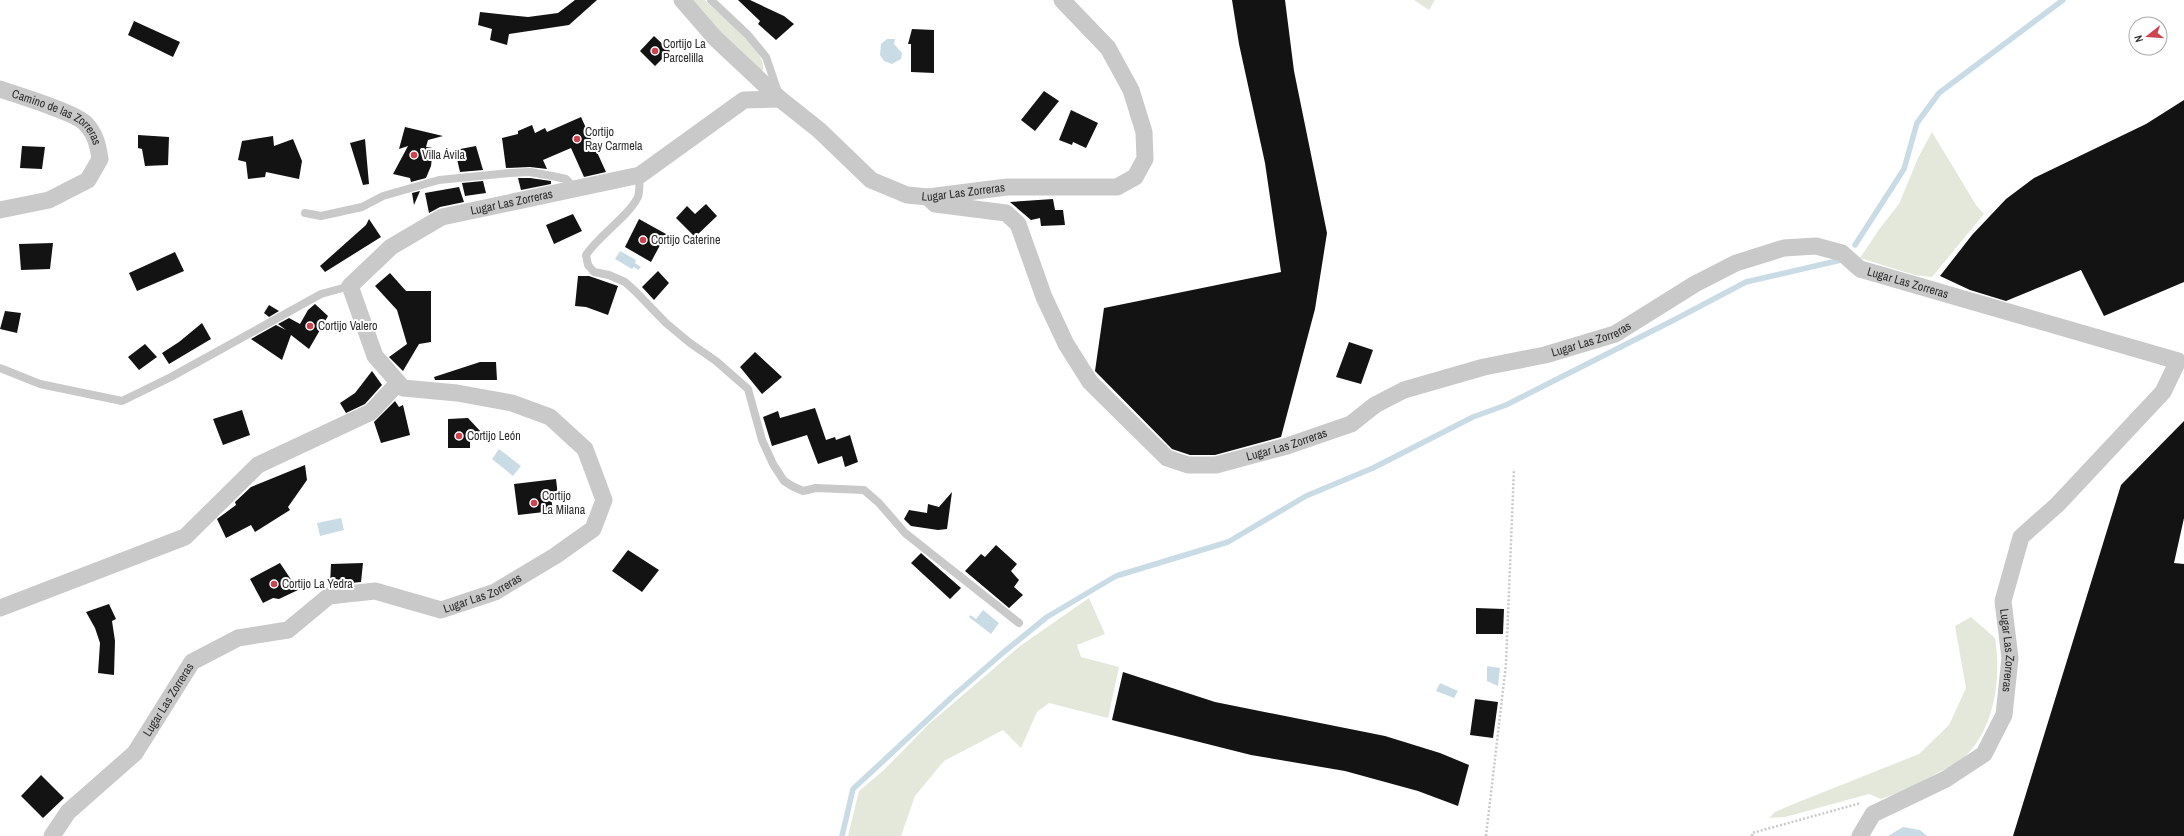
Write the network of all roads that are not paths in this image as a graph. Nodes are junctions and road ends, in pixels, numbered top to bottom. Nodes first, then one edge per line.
1 (682, 0) edge
2 (711, 0) edge
3 (1062, 0) edge
4 (0, 89) edge
5 (780, 99) junction
6 (640, 175) junction
7 (576, 189) junction
8 (928, 197) junction
9 (0, 210) edge
10 (305, 213) dead end
11 (350, 286) junction
12 (0, 368) edge
13 (398, 383) junction
14 (0, 608) edge
15 (1018, 623) dead end
16 (52, 836) edge
17 (1860, 836) edge

1 - 5 street
2 - 5 lane
3 - 8 street, Lugar Las Zorreras
4 - 9 street, Camino de las Zorreras
5 - 6 street, Lugar Las Zorreras
5 - 8 street
6 - 7 street, Lugar Las Zorreras
6 - 15 lane
7 - 10 lane
7 - 11 street, Lugar Las Zorreras
8 - 17 street, Lugar Las Zorreras
11 - 12 lane
11 - 13 street
13 - 14 street
13 - 16 street, Lugar Las Zorreras

